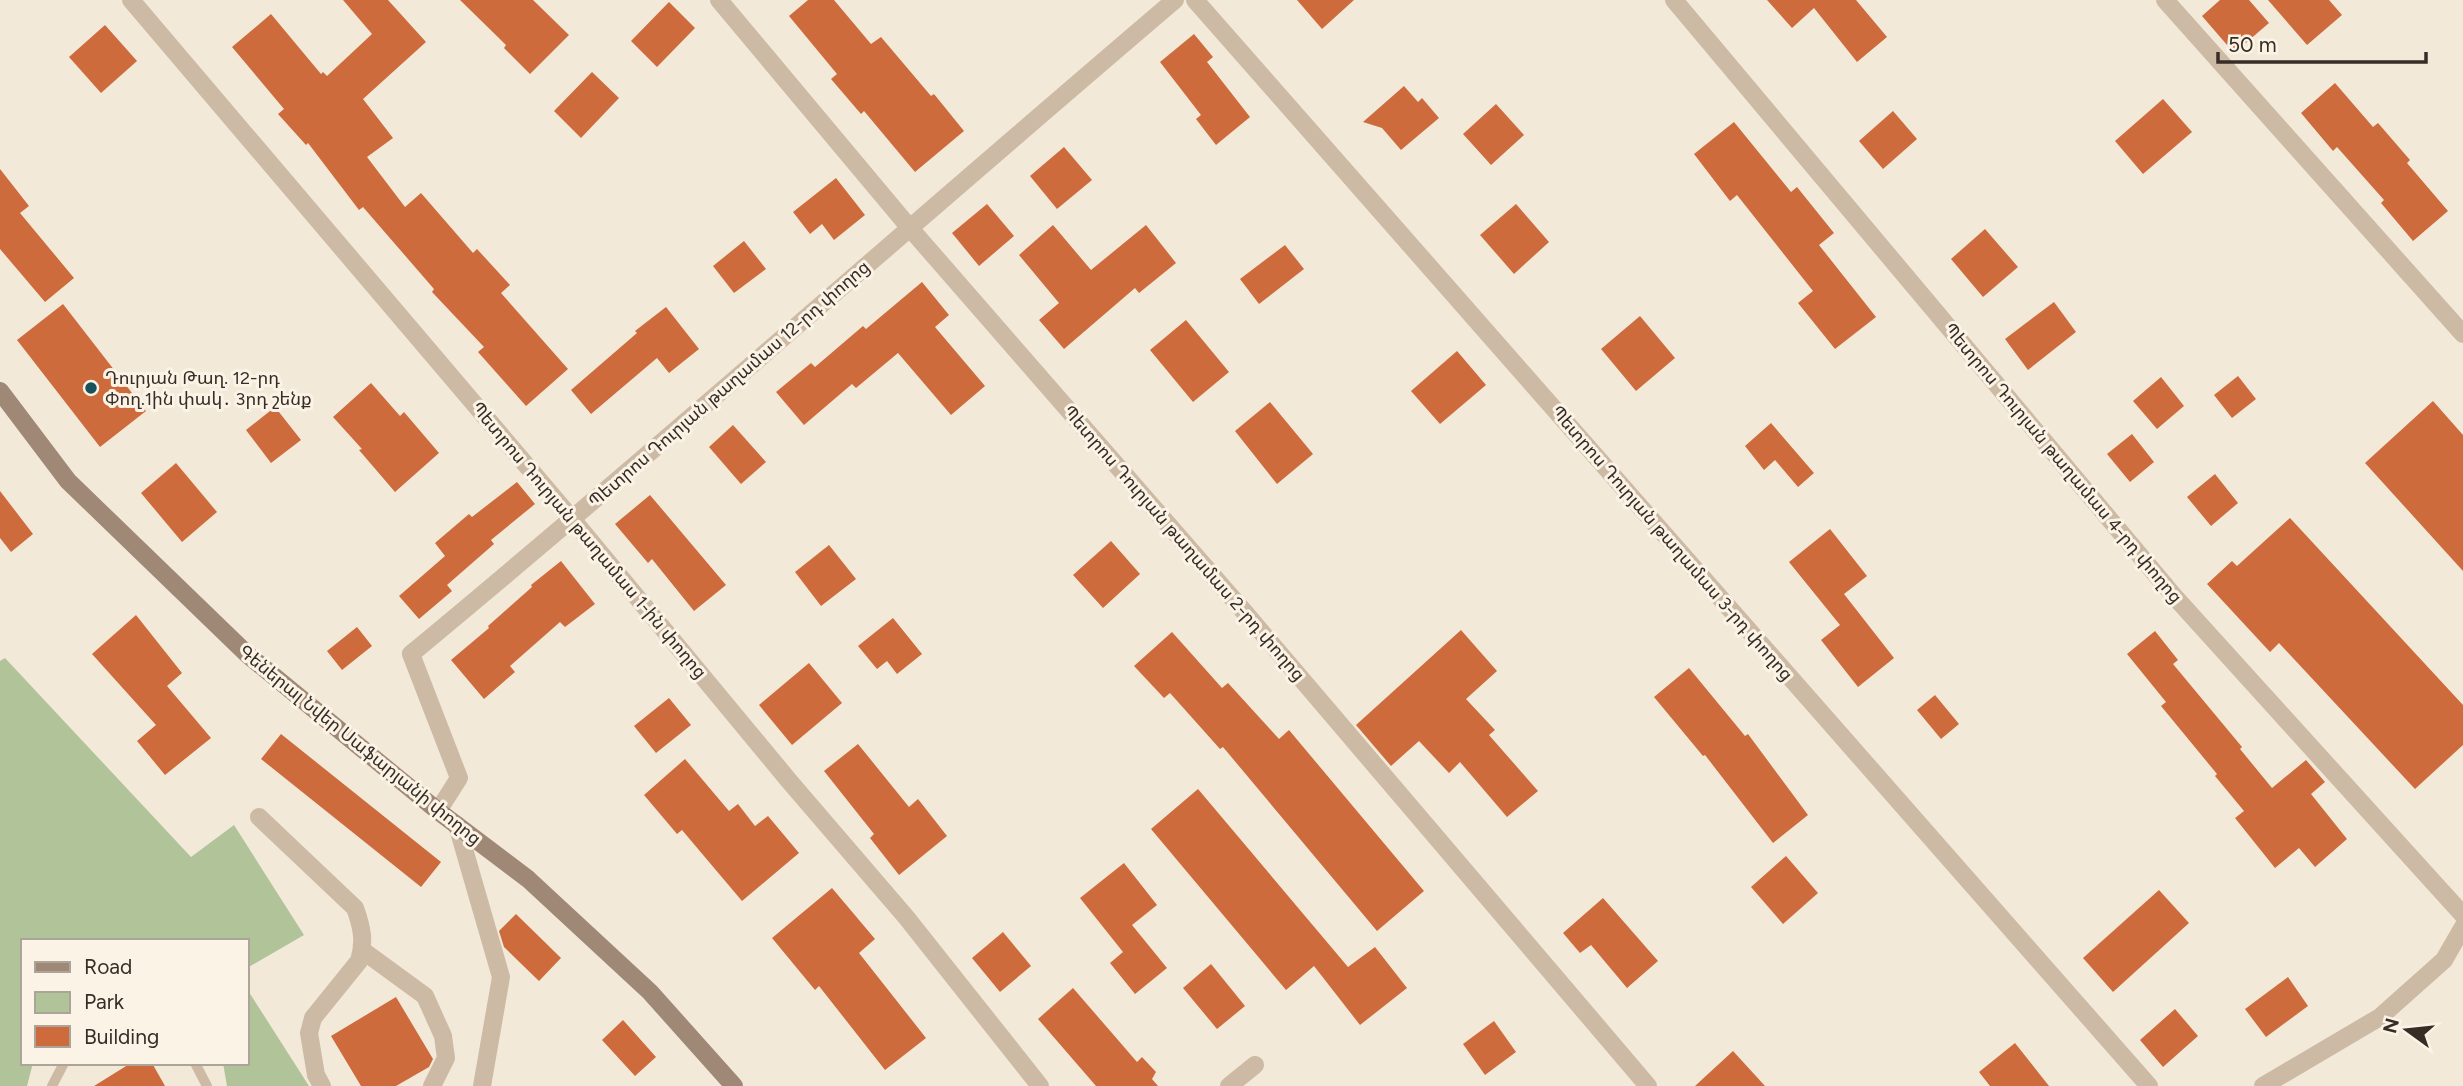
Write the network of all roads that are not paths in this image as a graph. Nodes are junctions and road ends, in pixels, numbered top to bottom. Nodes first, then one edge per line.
1 (131, 0) edge
2 (719, 0) edge
3 (1175, 0) edge
4 (1195, 0) edge
5 (1674, 0) edge
6 (2165, 0) edge
7 (909, 226) junction
8 (2463, 334) edge
9 (1, 393) edge
10 (573, 520) junction
11 (438, 811) junction
12 (259, 817) dead end
13 (457, 825) junction
14 (2463, 915) edge
15 (2463, 927) edge
16 (362, 950) junction
17 (63, 1065) edge
18 (196, 1065) edge
19 (1255, 1065) dead end
20 (52, 1086) edge
21 (207, 1086) edge
22 (322, 1086) edge
23 (432, 1086) edge
24 (482, 1086) edge
25 (734, 1086) edge
26 (1040, 1086) edge
27 (1229, 1086) edge
28 (1648, 1086) edge
29 (2149, 1086) edge
30 (2263, 1086) edge

1 - 10 street, Պետրոս Դուրյան թաղամաս 1-ին փողոց
2 - 7 street, Պետրոս Դուրյան թաղամաս 2-րդ փողոց
3 - 7 street, Պետրոս Դուրյան թաղամաս 12-րդ փողոց
4 - 29 street, Պետրոս Դուրյան թաղամաս 3-րդ փողոց
5 - 14 street, Պետրոս Դուրյան թաղամաս 4-րդ փողոց
6 - 8 street
7 - 10 street, Պետրոս Դուրյան թաղամաս 12-րդ փողոց
7 - 28 street, Պետրոս Դուրյան թաղամաս 2-րդ փողոց
9 - 11 main road, Գեներալ Նվեր Սաֆարյանի փողոց
10 - 11 street, Պետրոս Դուրյան թաղամաս 12-րդ փողոց
10 - 26 street, Պետրոս Դուրյան թաղամաս 1-ին փողոց
11 - 13 main road, Գեներալ Նվեր Սաֆարյանի փողոց
12 - 16 street
13 - 24 street
13 - 25 main road, Գեներալ Նվեր Սաֆարյանի փողոց
15 - 30 street
16 - 22 street
16 - 23 street
17 - 20 lane
18 - 21 lane
19 - 27 street

